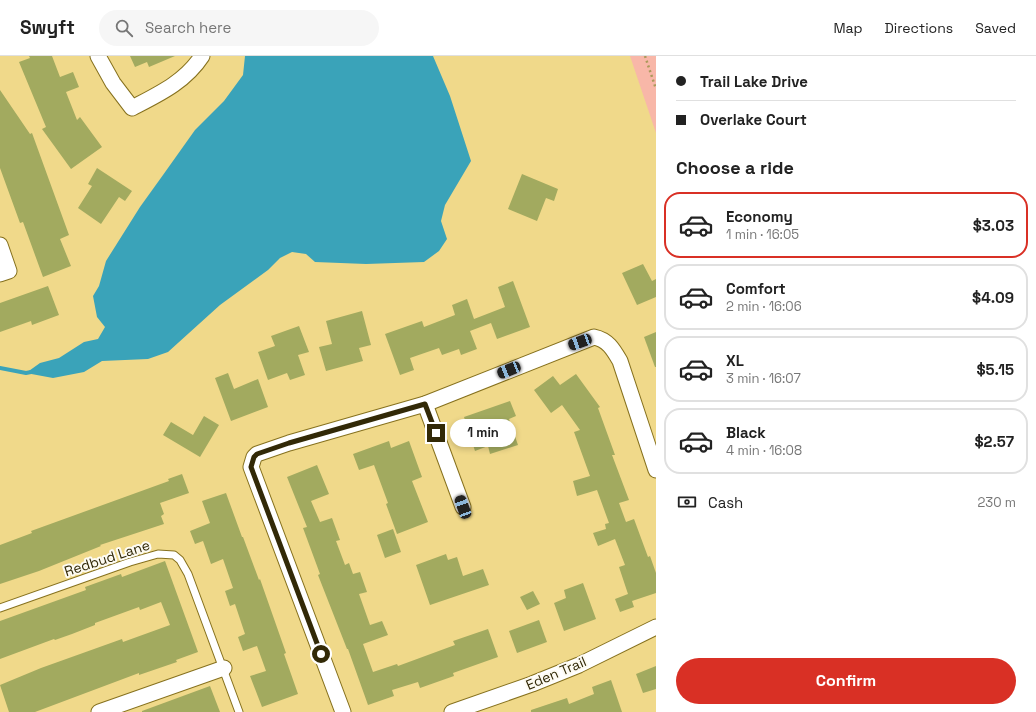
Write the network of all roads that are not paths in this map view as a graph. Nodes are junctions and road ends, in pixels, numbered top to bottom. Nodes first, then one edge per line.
1 (98, 56) edge
2 (202, 56) edge
3 (0, 245) edge
4 (5, 272) edge
5 (425, 404) junction
6 (656, 470) edge
7 (463, 507) dead end
8 (0, 608) edge
9 (656, 627) edge
10 (224, 668) junction
11 (99, 712) edge
12 (239, 712) edge
13 (343, 712) edge
14 (452, 712) edge

1 - 2 street
3 - 4 street
5 - 6 street
5 - 7 street
5 - 13 street
8 - 10 lane, Redbud Lane
9 - 14 street, Eden Trail
10 - 11 street
10 - 12 lane, Redbud Lane

